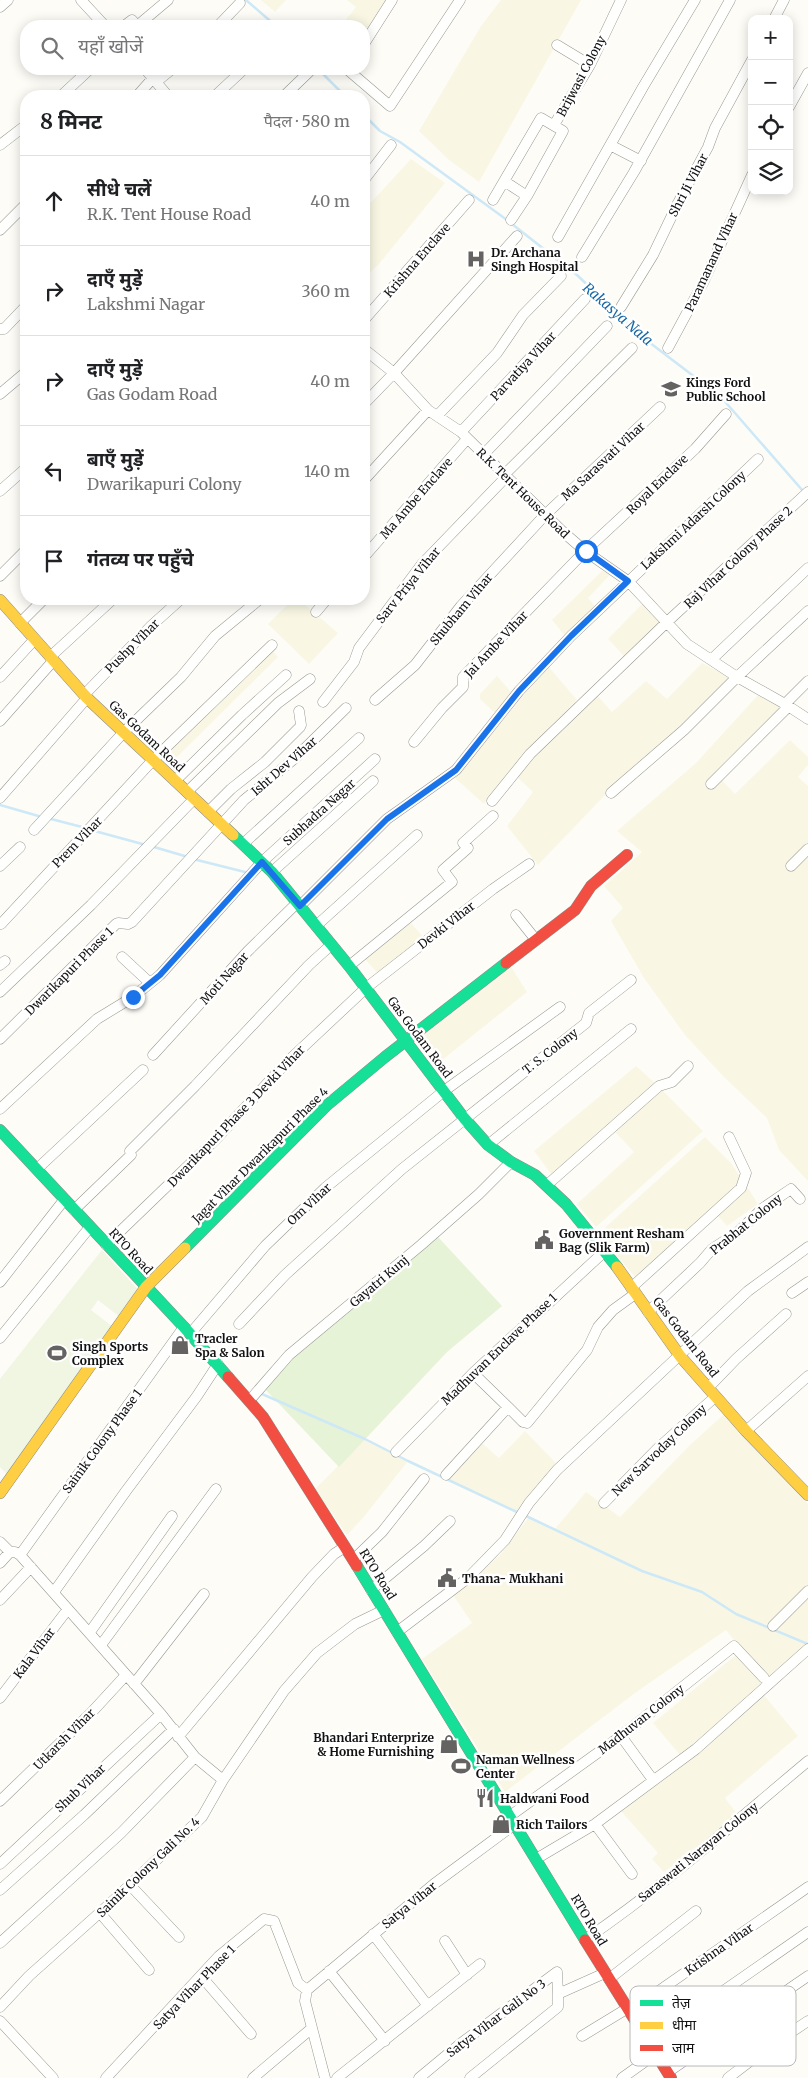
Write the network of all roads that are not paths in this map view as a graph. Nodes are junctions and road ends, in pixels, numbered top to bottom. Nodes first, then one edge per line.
1 (8, 0) edge
2 (168, 0) edge
3 (392, 0) edge
4 (460, 0) edge
5 (621, 0) edge
6 (695, 0) edge
7 (730, 0) edge
8 (784, 0) edge
9 (86, 1) edge
10 (240, 3) dead end
11 (0, 7) edge
12 (776, 15) edge
13 (100, 20) edge
14 (145, 20) edge
15 (224, 20) edge
16 (370, 35) edge
17 (557, 45) dead end
18 (590, 65) junction
19 (748, 67) edge
20 (808, 73) edge
21 (84, 75) edge
22 (150, 75) edge
23 (163, 75) edge
24 (238, 75) edge
25 (305, 75) edge
26 (355, 75) edge
27 (155, 80) junction
28 (67, 90) edge
29 (144, 90) edge
30 (163, 90) edge
31 (221, 90) edge
32 (290, 90) edge
33 (790, 105) edge
34 (554, 125) junction
35 (20, 130) edge
36 (391, 145) dead end
37 (610, 145) junction
38 (0, 146) edge
39 (641, 161) junction
40 (370, 172) edge
41 (504, 181) junction
42 (748, 184) edge
43 (527, 196) junction
44 (469, 200) dead end
45 (493, 200) dead end
46 (20, 210) edge
47 (511, 220) dead end
48 (0, 230) edge
49 (517, 236) dead end
50 (558, 237) dead end
51 (582, 257) dead end
52 (561, 276) dead end
53 (585, 299) dead end
54 (621, 307) dead end
55 (20, 312) edge
56 (370, 313) edge
57 (608, 326) dead end
58 (0, 328) edge
59 (632, 348) dead end
60 (668, 348) dead end
61 (370, 354) edge
62 (394, 374) junction
63 (20, 377) edge
64 (0, 394) edge
65 (370, 398) edge
66 (660, 407) dead end
67 (428, 410) junction
68 (726, 414) dead end
69 (437, 416) junction
70 (464, 436) junction
71 (484, 454) junction
72 (758, 459) dead end
73 (20, 473) edge
74 (370, 473) edge
75 (505, 476) junction
76 (0, 491) edge
77 (805, 495) edge
78 (545, 515) junction
79 (370, 550) edge
80 (586, 551) junction
81 (20, 556) edge
82 (808, 568) edge
83 (0, 576) edge
84 (628, 581) junction
85 (0, 600) edge
86 (38, 605) edge
87 (106, 605) edge
88 (174, 605) edge
89 (253, 605) edge
90 (322, 605) edge
91 (808, 611) edge
92 (316, 612) dead end
93 (667, 622) junction
94 (20, 623) junction
95 (34, 640) junction
96 (272, 645) dead end
97 (51, 659) junction
98 (711, 660) junction
99 (286, 675) dead end
100 (0, 676) edge
101 (737, 677) junction
102 (310, 679) dead end
103 (808, 681) edge
104 (86, 697) junction
105 (375, 700) dead end
106 (323, 702) dead end
107 (787, 705) junction
108 (346, 708) dead end
109 (299, 712) dead end
110 (808, 719) edge
111 (0, 720) edge
112 (123, 733) junction
113 (359, 738) dead end
114 (414, 742) dead end
115 (375, 759) dead end
116 (153, 760) junction
117 (175, 780) junction
118 (373, 781) dead end
119 (710, 784) dead end
120 (611, 793) dead end
121 (191, 796) junction
122 (0, 798) edge
123 (492, 801) dead end
124 (208, 812) junction
125 (493, 816) dead end
126 (222, 825) junction
127 (34, 830) dead end
128 (418, 835) dead end
129 (243, 844) junction
130 (20, 847) dead end
131 (808, 849) edge
132 (628, 855) dead end
133 (262, 862) junction
134 (529, 864) dead end
135 (0, 866) edge
136 (791, 866) dead end
137 (272, 872) junction
138 (299, 904) junction
139 (516, 914) dead end
140 (1, 924) dead end
141 (316, 926) junction
142 (536, 940) junction
143 (331, 945) junction
144 (122, 957) dead end
145 (349, 966) junction
146 (631, 980) dead end
147 (150, 983) junction
148 (366, 988) junction
149 (0, 992) edge
150 (560, 1007) dead end
151 (631, 1029) dead end
152 (0, 1038) edge
153 (406, 1041) junction
154 (153, 1055) dead end
155 (688, 1066) dead end
156 (143, 1070) dead end
157 (444, 1091) junction
158 (0, 1109) edge
159 (464, 1118) junction
160 (0, 1130) edge
161 (729, 1137) dead end
162 (488, 1145) junction
163 (511, 1162) junction
164 (37, 1169) junction
165 (547, 1185) junction
166 (800, 1199) dead end
167 (64, 1200) junction
168 (74, 1210) junction
169 (90, 1227) junction
170 (106, 1245) junction
171 (808, 1246) edge
172 (605, 1250) junction
173 (0, 1282) edge
174 (808, 1282) edge
175 (146, 1287) junction
176 (633, 1291) junction
177 (792, 1293) dead end
178 (648, 1312) junction
179 (786, 1314) dead end
180 (239, 1324) dead end
181 (187, 1331) junction
182 (0, 1338) edge
183 (680, 1356) junction
184 (218, 1364) junction
185 (473, 1373) junction
186 (808, 1376) edge
187 (712, 1392) junction
188 (249, 1401) junction
189 (508, 1407) junction
190 (746, 1431) junction
191 (396, 1452) dead end
192 (446, 1475) dead end
193 (424, 1479) dead end
194 (216, 1489) dead end
195 (0, 1493) edge
196 (808, 1495) edge
197 (604, 1503) dead end
198 (172, 1516) dead end
199 (450, 1521) dead end
200 (0, 1542) edge
201 (345, 1547) junction
202 (10, 1552) junction
203 (20, 1554) junction
204 (352, 1560) junction
205 (0, 1563) edge
206 (31, 1567) junction
207 (371, 1590) junction
208 (808, 1590) edge
209 (54, 1592) junction
210 (204, 1594) dead end
211 (0, 1600) edge
212 (68, 1609) junction
213 (384, 1610) junction
214 (773, 1626) dead end
215 (90, 1632) junction
216 (397, 1632) junction
217 (101, 1645) junction
218 (808, 1649) edge
219 (126, 1675) junction
220 (764, 1678) dead end
221 (134, 1684) junction
222 (0, 1698) edge
223 (161, 1714) junction
224 (176, 1733) junction
225 (621, 1736) junction
226 (194, 1757) junction
227 (808, 1761) edge
228 (223, 1780) junction
229 (653, 1780) junction
230 (0, 1801) edge
231 (513, 1820) junction
232 (594, 1824) junction
233 (536, 1859) junction
234 (0, 1864) edge
235 (632, 1874) dead end
236 (130, 1885) junction
237 (808, 1886) edge
238 (0, 1890) edge
239 (696, 1911) dead end
240 (100, 1912) junction
241 (808, 1932) edge
242 (373, 1934) junction
243 (179, 1937) dead end
244 (586, 1939) junction
245 (445, 1941) dead end
246 (0, 1943) edge
247 (480, 1964) dead end
248 (149, 1970) dead end
249 (329, 1971) junction
250 (467, 1975) junction
251 (201, 1976) junction
252 (607, 1976) junction
253 (808, 1976) edge
254 (664, 1986) edge
255 (730, 1986) edge
256 (794, 1986) edge
257 (307, 1990) junction
258 (558, 1994) junction
259 (0, 2006) edge
260 (428, 2006) junction
261 (629, 2010) joint
262 (0, 2021) edge
263 (808, 2021) edge
264 (312, 2028) junction
265 (796, 2029) edge
266 (252, 2034) dead end
267 (582, 2036) dead end
268 (385, 2041) junction
269 (639, 2066) edge
270 (683, 2066) edge
271 (743, 2066) edge
272 (670, 2075) edge
273 (260, 2076) edge
274 (53, 2078) edge
275 (106, 2078) edge
276 (325, 2078) edge
277 (337, 2078) edge
278 (419, 2078) edge
279 (470, 2078) edge
280 (622, 2078) edge
281 (728, 2078) edge

1 - 11 street
2 - 14 street
3 - 16 street
4 - 26 street
5 - 18 street, Brijwasi Colony
6 - 37 street
7 - 39 street
8 - 12 street
9 - 13 street
10 - 15 street
17 - 18 street
18 - 34 street, Brijwasi Colony
19 - 54 street, Shri Ji Vihar
20 - 33 street
21 - 28 street
22 - 27 street
23 - 27 street
24 - 31 street
25 - 32 street
27 - 29 street
27 - 30 street
34 - 41 street
34 - 43 street
35 - 38 street
36 - 40 street
37 - 39 street
37 - 50 street
39 - 51 street
41 - 43 street
41 - 45 street
42 - 60 street, Paramanand Vihar
43 - 47 street
44 - 56 street, Krishna Enclave
46 - 48 street
49 - 62 street
52 - 69 street
53 - 70 street, Parvatiya Vihar
55 - 58 street
57 - 71 street
59 - 75 street, Sarv Priya Vihar
61 - 62 street, R.K. Tent House Road
62 - 65 street
62 - 67 street, R.K. Tent House Road
63 - 64 street
66 - 78 street, Ma Sarasvati Vihar
67 - 69 street, R.K. Tent House Road
67 - 74 street
68 - 80 street, Royal Enclave
69 - 70 street, R.K. Tent House Road
70 - 71 street, R.K. Tent House Road
70 - 79 street, Ma Ambe Enclave
71 - 75 street, R.K. Tent House Road
72 - 84 street, Lakshmi Adarsh Colony
73 - 76 street
75 - 78 street, R.K. Tent House Road
75 - 106 street, Sarv Priya Vihar
77 - 93 street, Raj Vihar Colony Phase 2
78 - 80 street, R.K. Tent House Road
78 - 105 street, Shubham Vihar
80 - 84 street, R.K. Tent House Road
80 - 114 street, Jai Ambe Vihar
81 - 83 street
82 - 98 street
84 - 93 street, R.K. Tent House Road
84 - 138 street, Lakshmi Adarsh Colony
85 - 94 street, Gas Godam Road
86 - 94 street
87 - 97 street
88 - 104 street, Pushp Vihar
89 - 112 street
90 - 92 street
91 - 101 street
93 - 98 street, R.K. Tent House Road
93 - 123 street, Raj Vihar Colony Phase 2
94 - 95 street, Gas Godam Road
95 - 97 street, Gas Godam Road
95 - 100 street
96 - 116 street, Prem Vihar
97 - 104 street, Gas Godam Road
97 - 111 street
98 - 101 street, R.K. Tent House Road
99 - 117 street
101 - 107 street, R.K. Tent House Road
101 - 120 street
102 - 121 street
103 - 107 street
104 - 112 street, Gas Godam Road
104 - 122 street, Pushp Vihar
107 - 110 street, R.K. Tent House Road
107 - 119 street
108 - 126 street, Isht Dev Vihar
109 - 124 street
112 - 116 street, Gas Godam Road
112 - 127 street
113 - 129 street
115 - 133 street, Subhadra Nagar
116 - 117 street, Gas Godam Road
116 - 140 street, Prem Vihar
117 - 121 street, Gas Godam Road
118 - 137 street
121 - 124 street, Gas Godam Road
121 - 149 street
124 - 126 street, Gas Godam Road
125 - 145 street
126 - 129 street, Gas Godam Road
126 - 152 street, Dwarikapuri Phase 1
128 - 141 street
129 - 133 street, Gas Godam Road
130 - 135 street
131 - 136 street
132 - 142 street, Jagat Vihar Dwarikapuri Phase 4
133 - 137 street, Gas Godam Road
133 - 147 street, Subhadra Nagar
134 - 148 street, Devki Vihar
137 - 138 street, Gas Godam Road
138 - 141 street, Gas Godam Road
138 - 154 street, Moti Nagar
139 - 142 street
141 - 143 street, Gas Godam Road
142 - 153 street, Jagat Vihar Dwarikapuri Phase 4
143 - 145 street, Gas Godam Road
143 - 168 street
144 - 147 street
145 - 148 street, Gas Godam Road
146 - 159 street, T. S. Colony
147 - 158 street, Subhadra Nagar
148 - 153 street, Gas Godam Road
148 - 170 street, Dwarikapuri Phase 3 Devki Vihar
150 - 157 street, Om Vihar
151 - 162 street
153 - 157 street, Gas Godam Road
153 - 175 street, Jagat Vihar Dwarikapuri Phase 4
155 - 165 street
156 - 164 street
157 - 159 street, Gas Godam Road
157 - 181 street, Om Vihar
159 - 162 street, Gas Godam Road
159 - 180 street, T. S. Colony
160 - 164 street, RTO Road
161 - 176 street
162 - 163 street, Gas Godam Road
163 - 165 street, Gas Godam Road
163 - 188 street, Gayatri Kunj
164 - 167 street, RTO Road
165 - 172 street, Gas Godam Road
166 - 178 street, Prabhat Colony
167 - 168 street, RTO Road
167 - 173 street
168 - 169 street, RTO Road
169 - 170 street, RTO Road
169 - 182 street
170 - 175 street, RTO Road
171 - 183 street
172 - 176 street, Gas Godam Road
172 - 185 street, Madhuvan Enclave Phase 1
174 - 177 street
175 - 181 street, RTO Road
175 - 195 street, Jagat Vihar Dwarikapuri Phase 4
176 - 178 street, Gas Godam Road
176 - 189 street
178 - 183 street, Gas Godam Road
179 - 187 street, New Sarvoday Colony
181 - 184 street, RTO Road
181 - 203 street, Sainik Colony Phase 1
183 - 187 street, Gas Godam Road
183 - 216 street
184 - 188 street, RTO Road
184 - 209 street
185 - 189 street
185 - 191 street, Madhuvan Enclave Phase 1
186 - 190 street
187 - 190 street, Gas Godam Road
187 - 197 street, New Sarvoday Colony
188 - 201 street, RTO Road
189 - 192 street
190 - 196 street, Gas Godam Road
193 - 204 street
194 - 217 street
198 - 215 street
199 - 207 street
200 - 202 street
201 - 204 street, RTO Road
201 - 224 street
202 - 203 street
202 - 205 street
203 - 206 street
204 - 207 street, RTO Road
206 - 209 street
206 - 211 street
207 - 213 street, RTO Road
208 - 214 street
209 - 212 street
210 - 221 street
212 - 215 street
212 - 222 street, Kala Vihar
213 - 216 street, RTO Road
213 - 228 street, Sainik Colony Gali No. 4
215 - 217 street
216 - 231 street, RTO Road
217 - 219 street
218 - 229 street
219 - 221 street
219 - 230 street, Utkarsh Vihar
220 - 225 street, Madhuvan Colony
221 - 223 street
223 - 224 street
223 - 234 street, Shub Vihar
224 - 226 street
224 - 238 street
225 - 229 street
225 - 231 street, Madhuvan Colony
226 - 228 street
226 - 246 street
227 - 244 street, Saraswati Narayan Colony
228 - 236 street, Sainik Colony Gali No. 4
229 - 232 street
231 - 233 street, RTO Road
231 - 242 street, Satya Vihar
232 - 233 street
232 - 235 street
233 - 244 street, RTO Road
236 - 240 street, Sainik Colony Gali No. 4
236 - 243 street
237 - 254 street, Krishna Vihar
239 - 252 street
240 - 248 street
240 - 259 street, Sainik Colony Gali No. 4
241 - 255 street
242 - 249 street, Satya Vihar
242 - 260 street
244 - 252 street, RTO Road
245 - 250 street
247 - 250 street
249 - 257 street, Satya Vihar
249 - 268 street
250 - 260 street
251 - 257 street, Satya Vihar Phase 1
251 - 266 street
251 - 275 street, Satya Vihar Phase 1
252 - 258 street
252 - 261 street, RTO Road
253 - 256 street
257 - 264 street
258 - 278 street, Satya Vihar Gali No 3
258 - 279 street
260 - 268 street
261 - 267 street, Krishna Vihar
262 - 274 street
263 - 265 street
264 - 273 street
264 - 276 street
268 - 277 street
269 - 280 street
270 - 272 street
271 - 281 street

